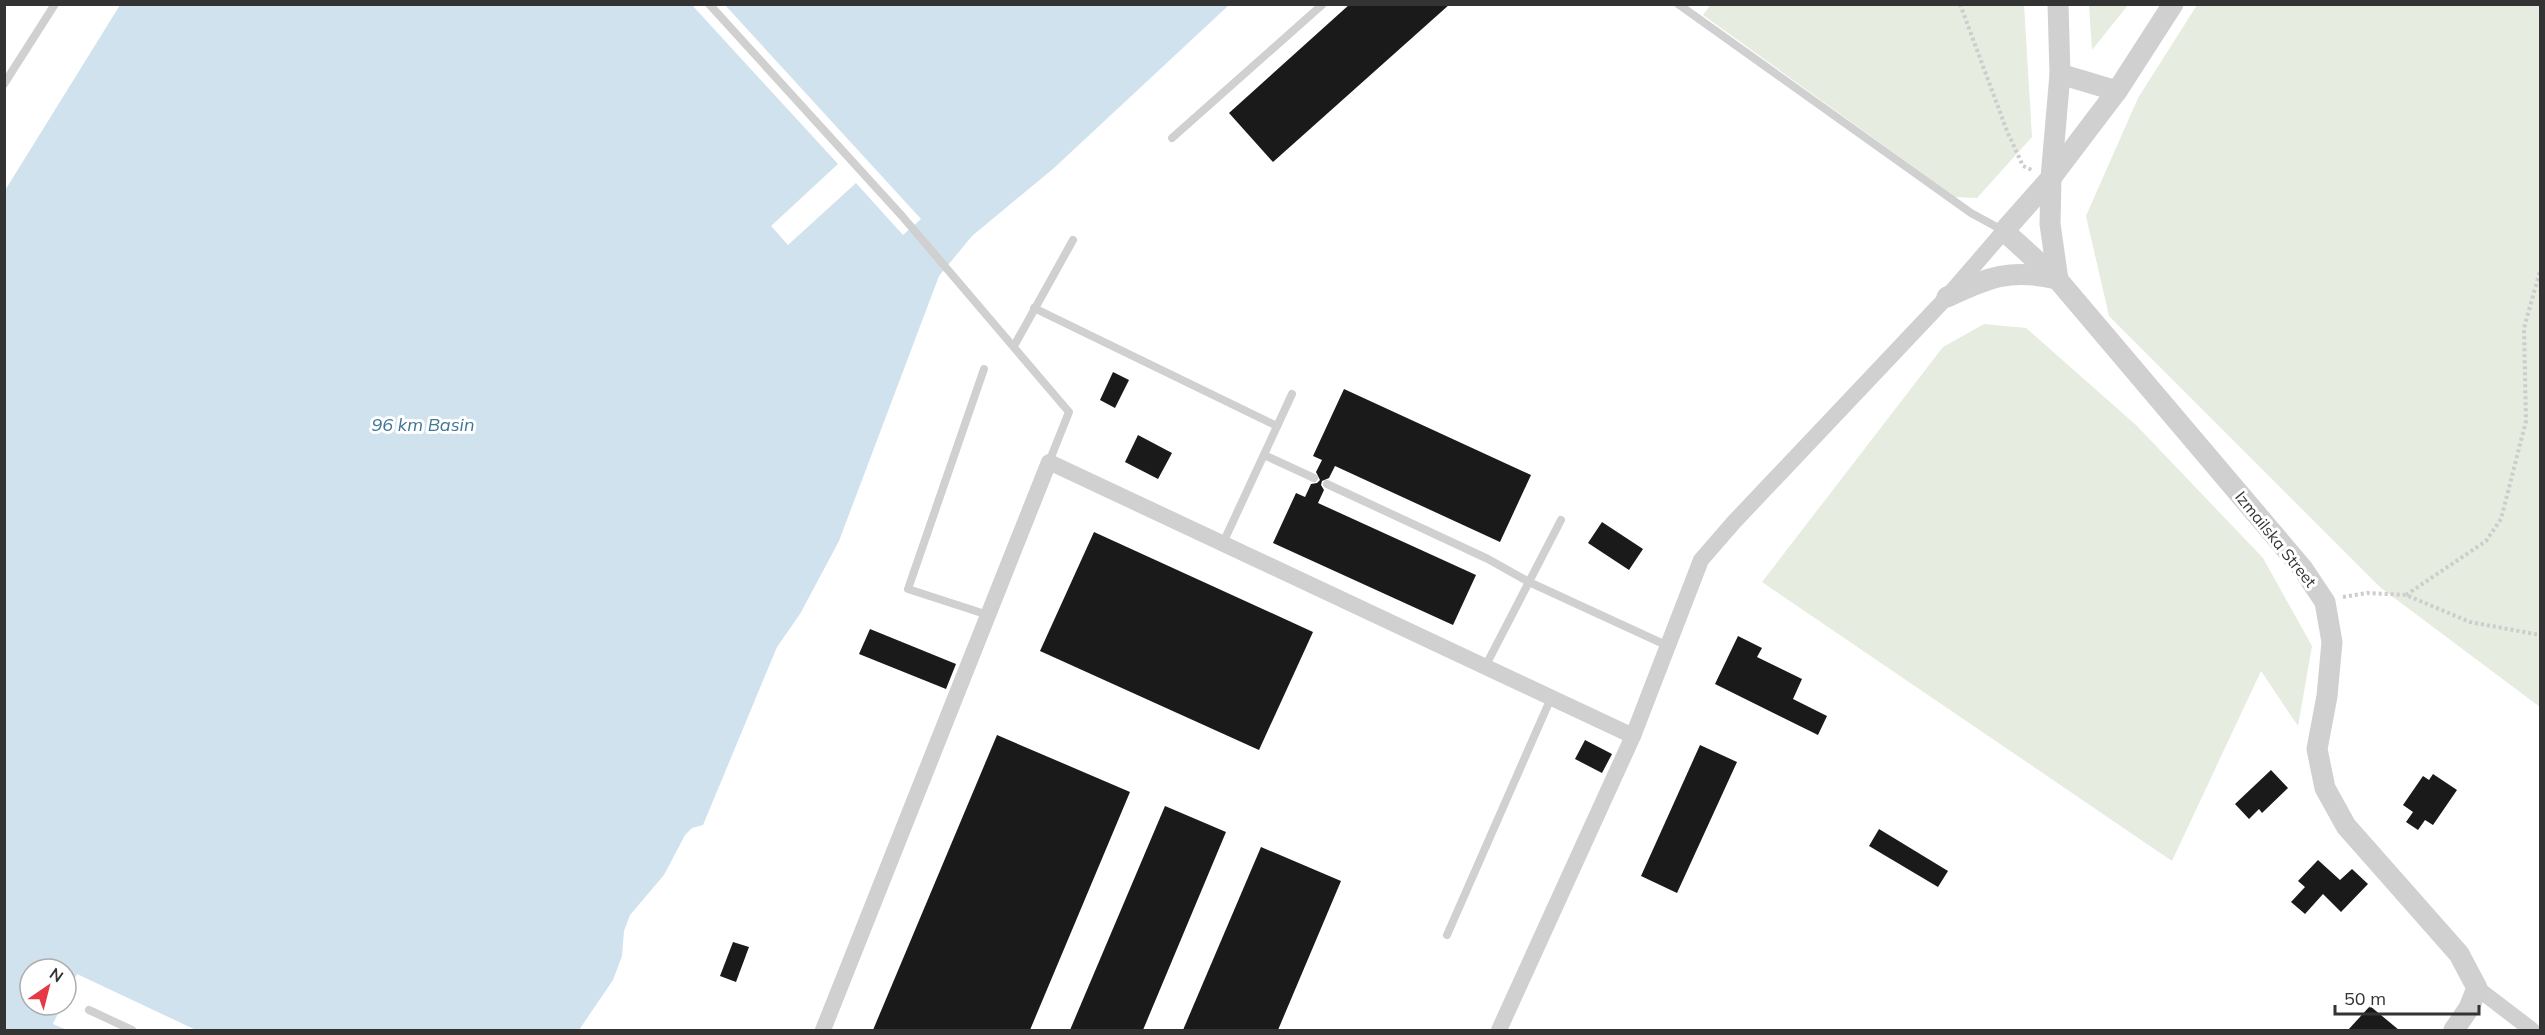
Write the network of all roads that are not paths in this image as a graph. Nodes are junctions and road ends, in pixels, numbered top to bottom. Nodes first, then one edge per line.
1 (55, 4) edge
2 (709, 4) edge
3 (1323, 4) edge
4 (1678, 4) edge
5 (2058, 4) edge
6 (2173, 4) edge
7 (2060, 74) junction
8 (4, 84) edge
9 (2117, 91) junction
10 (1172, 138) dead end
11 (2051, 178) junction
12 (2004, 231) junction
13 (1073, 240) dead end
14 (2058, 280) junction
15 (1947, 297) junction
16 (1035, 308) junction
17 (1014, 346) junction
18 (984, 369) dead end
19 (1292, 394) dead end
20 (1277, 426) junction
21 (1263, 455) junction
22 (1049, 462) junction
23 (1314, 478) dead end
24 (1327, 484) dead end
25 (1561, 520) dead end
26 (1223, 543) junction
27 (1529, 582) junction
28 (988, 615) junction
29 (1668, 646) junction
30 (1485, 667) junction
31 (1551, 698) junction
32 (1633, 736) junction
33 (1447, 935) dead end
34 (2477, 988) junction
35 (89, 1010) dead end
36 (132, 1030) edge
37 (823, 1030) edge
38 (1499, 1030) edge
39 (2454, 1030) edge
40 (2532, 1030) edge

1 - 8 lane
2 - 17 lane
3 - 10 lane
4 - 12 lane
5 - 7 street
6 - 9 street
7 - 9 street
7 - 11 street
9 - 11 street
11 - 12 street
11 - 14 street
12 - 14 street, Izmailska Street
12 - 15 street
13 - 16 lane
14 - 15 street
14 - 34 street, Izmailska Street
15 - 29 street
16 - 17 lane
16 - 20 lane
17 - 22 lane
18 - 28 lane
19 - 20 lane
20 - 21 lane
21 - 23 lane
21 - 26 lane
22 - 26 street
22 - 28 street
24 - 27 lane
25 - 27 lane
26 - 30 street
27 - 29 lane
27 - 30 lane
28 - 37 street
29 - 32 street
30 - 31 street
31 - 32 street
31 - 33 lane
32 - 38 street
34 - 39 street
34 - 40 street, Izmailska Street
35 - 36 lane

